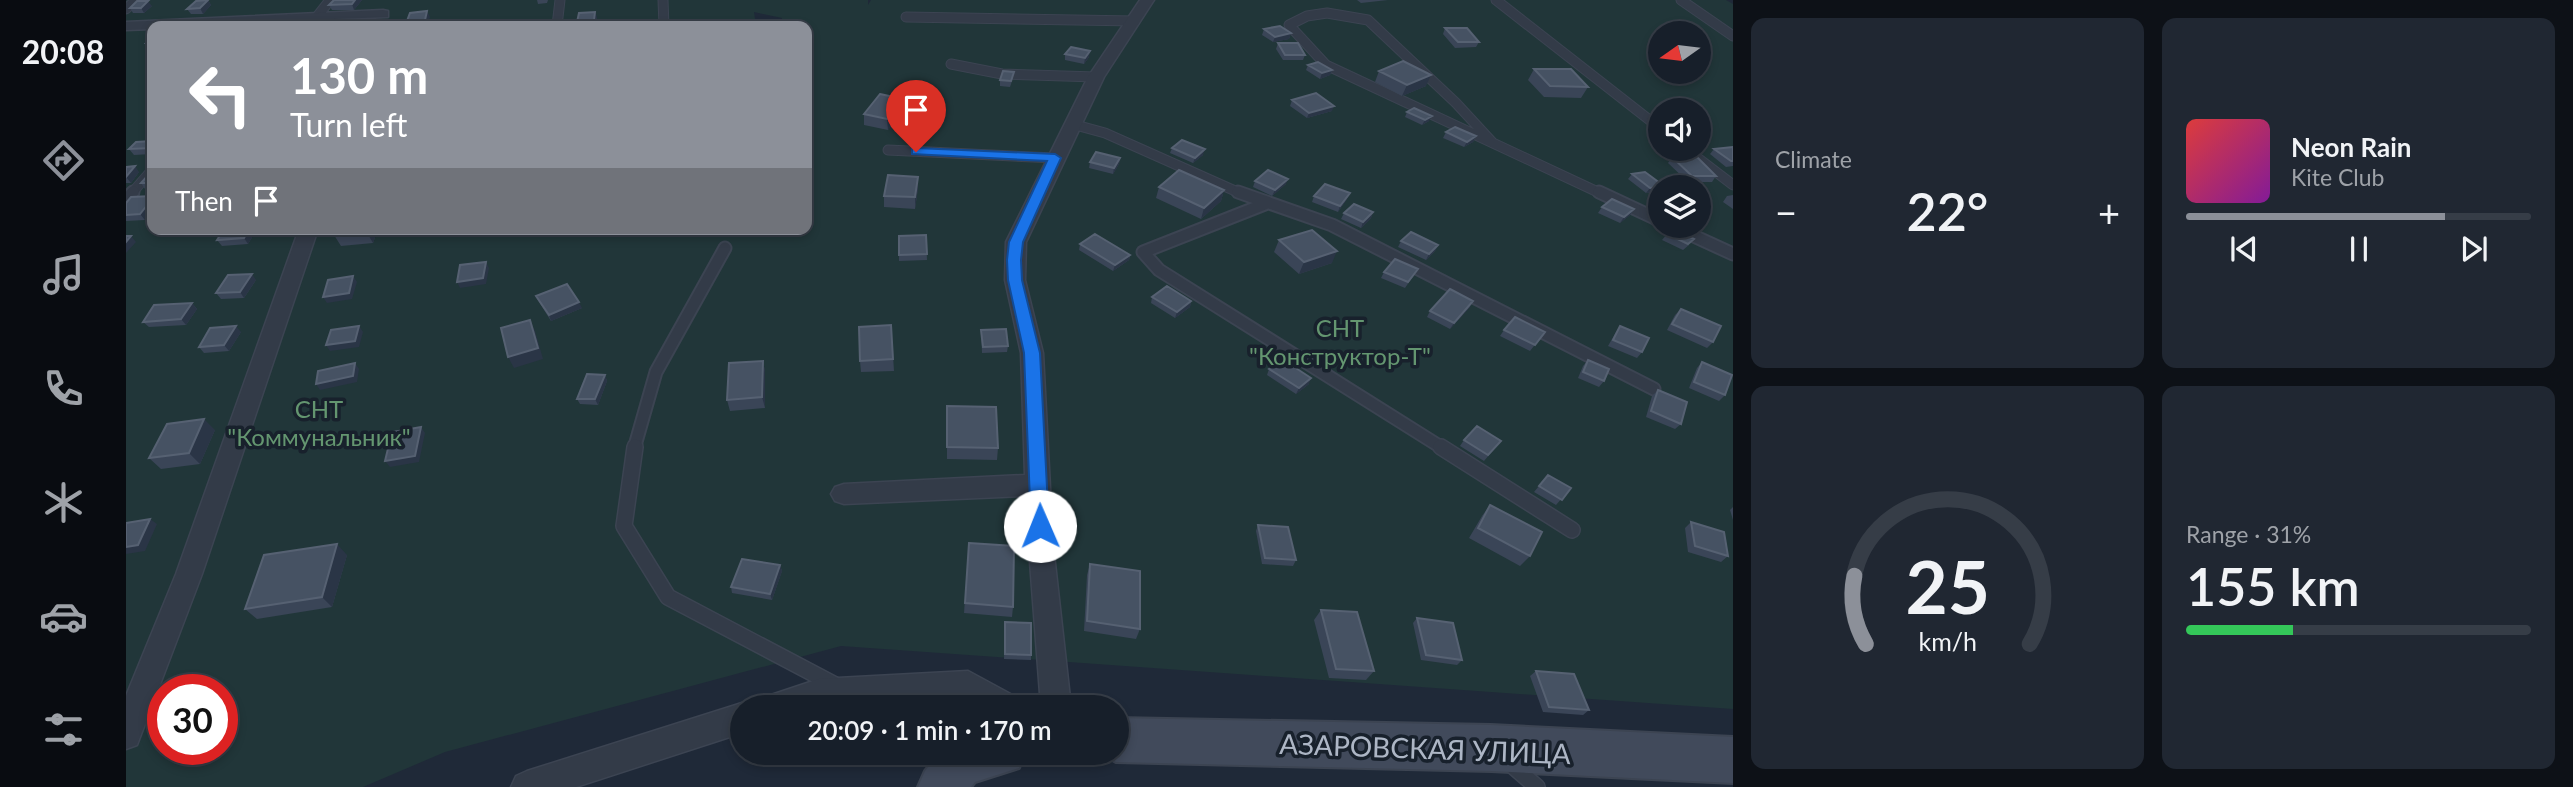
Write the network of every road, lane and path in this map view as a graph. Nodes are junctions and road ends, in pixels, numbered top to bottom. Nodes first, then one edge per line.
1 (136, 0) edge
2 (330, 0) edge
3 (560, 0) edge
4 (663, 0) edge
5 (1147, 0) edge
6 (1496, 0) edge
7 (1681, 0) edge
8 (126, 9) edge
9 (384, 13) edge
10 (906, 17) dead end
11 (316, 18) junction
12 (297, 21) edge
13 (557, 21) edge
14 (664, 21) edge
15 (1135, 21) junction
16 (126, 26) edge
17 (147, 26) edge
18 (1733, 36) edge
19 (951, 64) dead end
20 (1096, 77) junction
21 (1648, 119) edge
22 (1072, 124) junction
23 (1492, 142) junction
24 (888, 150) dead end
25 (1055, 158) junction
26 (1702, 161) edge
27 (147, 176) edge
28 (1733, 185) edge
29 (126, 200) edge
30 (1265, 204) junction
31 (1648, 214) edge
32 (307, 235) edge
33 (1698, 238) edge
34 (726, 248) dead end
35 (1733, 254) edge
36 (1654, 389) dead end
37 (1039, 486) junction
38 (844, 494) dead end
39 (1572, 530) dead end
40 (848, 692) junction
41 (813, 695) edge
42 (985, 695) edge
43 (1055, 695) edge
44 (730, 722) edge
45 (126, 734) edge
46 (1129, 740) edge
47 (1491, 748) junction
48 (1733, 760) edge
49 (959, 765) edge
50 (527, 787) edge
51 (941, 787) edge
52 (1537, 787) edge

1 - 8 lane
2 - 11 lane
3 - 13 lane
4 - 14 lane
5 - 15 street
6 - 21 lane
7 - 18 lane
9 - 11 street
10 - 15 lane
11 - 12 street
15 - 20 street
16 - 17 street
19 - 20 lane
20 - 22 street
22 - 25 street
22 - 30 lane
23 - 23 lane
23 - 31 lane
24 - 25 lane
25 - 37 street
26 - 28 lane
27 - 29 lane
30 - 36 lane
30 - 39 lane
32 - 45 street
33 - 35 lane
34 - 40 lane
37 - 38 street
37 - 43 street
40 - 41 street
40 - 42 street
44 - 50 street
46 - 47 street, АЗАРОВСКАЯ УЛИЦА
47 - 48 street, АЗАРОВСКАЯ УЛИЦА
47 - 52 lane
49 - 51 street

